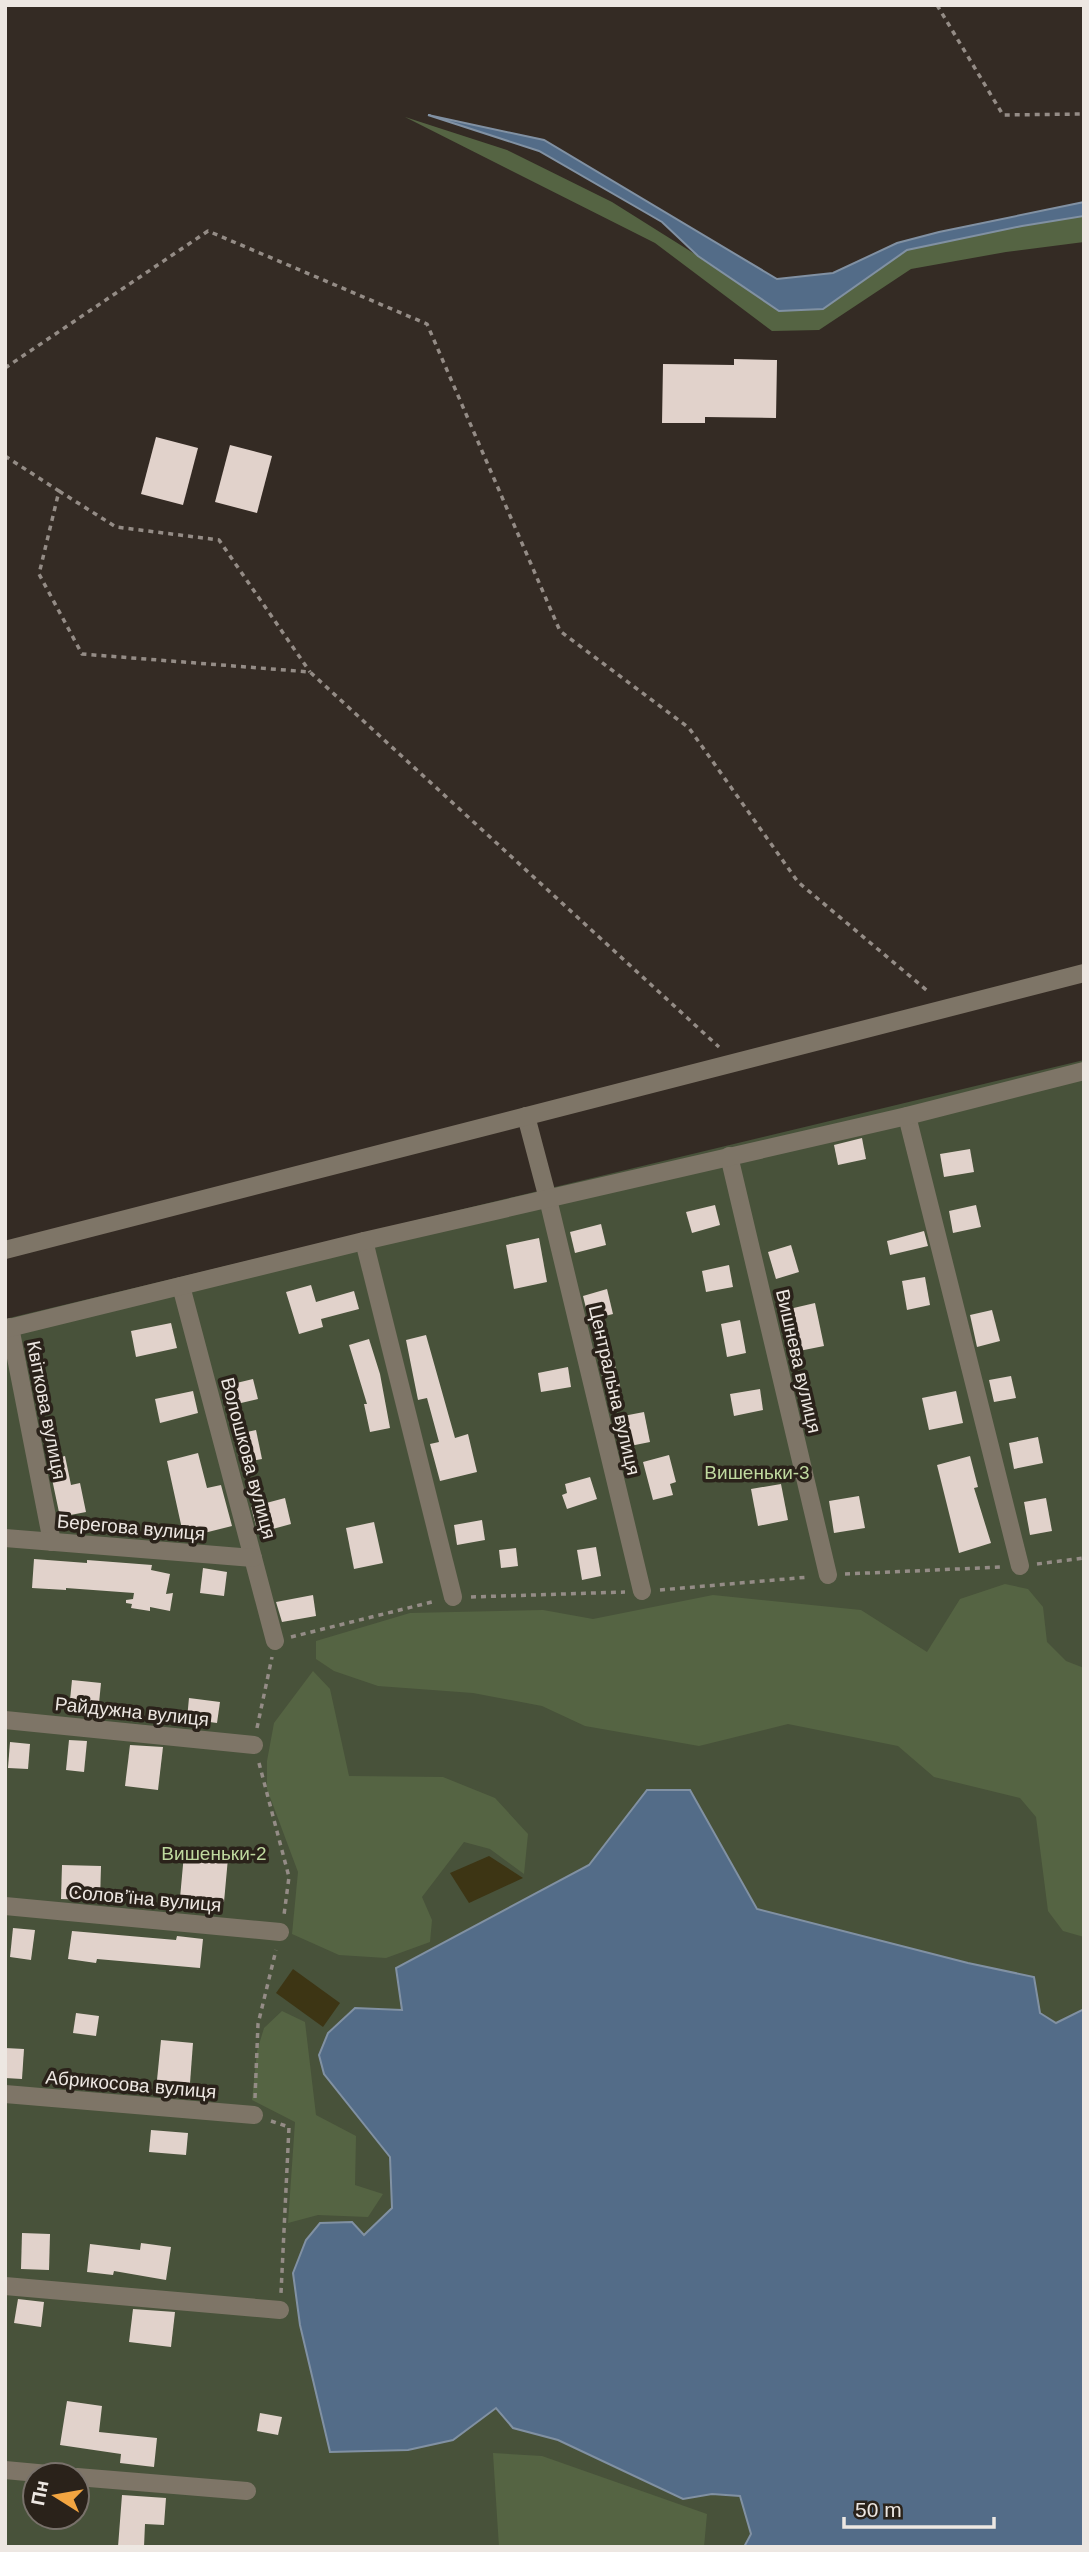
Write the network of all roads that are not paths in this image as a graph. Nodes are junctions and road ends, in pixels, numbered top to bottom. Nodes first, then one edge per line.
1 (1084, 973) edge
2 (1084, 1071) edge
3 (526, 1116) junction
4 (907, 1116) junction
5 (729, 1156) junction
6 (548, 1199) junction
7 (364, 1241) junction
8 (5, 1250) edge
9 (181, 1286) junction
10 (7, 1328) edge
11 (5, 1538) edge
12 (52, 1542) junction
13 (253, 1558) junction
14 (1020, 1566) road end
15 (828, 1575) road end
16 (642, 1591) road end
17 (453, 1597) road end
18 (275, 1641) road end
19 (5, 1720) edge
20 (254, 1745) road end
21 (5, 1906) edge
22 (280, 1932) road end
23 (5, 2094) edge
24 (254, 2115) road end
25 (5, 2286) edge
26 (280, 2310) road end
27 (91, 2478) edge
28 (247, 2491) dead end

1 - 3 street
2 - 4 street
3 - 6 street, Центральна вулиця
3 - 8 street
4 - 5 street
4 - 14 street
5 - 6 street
5 - 15 street, Вишнева вулиця
6 - 7 street
6 - 16 street, Центральна вулиця
7 - 9 street
7 - 17 street
9 - 10 street
9 - 13 street, Волошкова вулиця
10 - 12 street, Квіткова вулиця
11 - 12 street, Берегова вулиця
12 - 13 street, Берегова вулиця
13 - 18 street, Волошкова вулиця
19 - 20 street, Райдужна вулиця
21 - 22 street, Соловʼїна вулиця
23 - 24 street, Абрикосова вулиця
25 - 26 street
27 - 28 street

